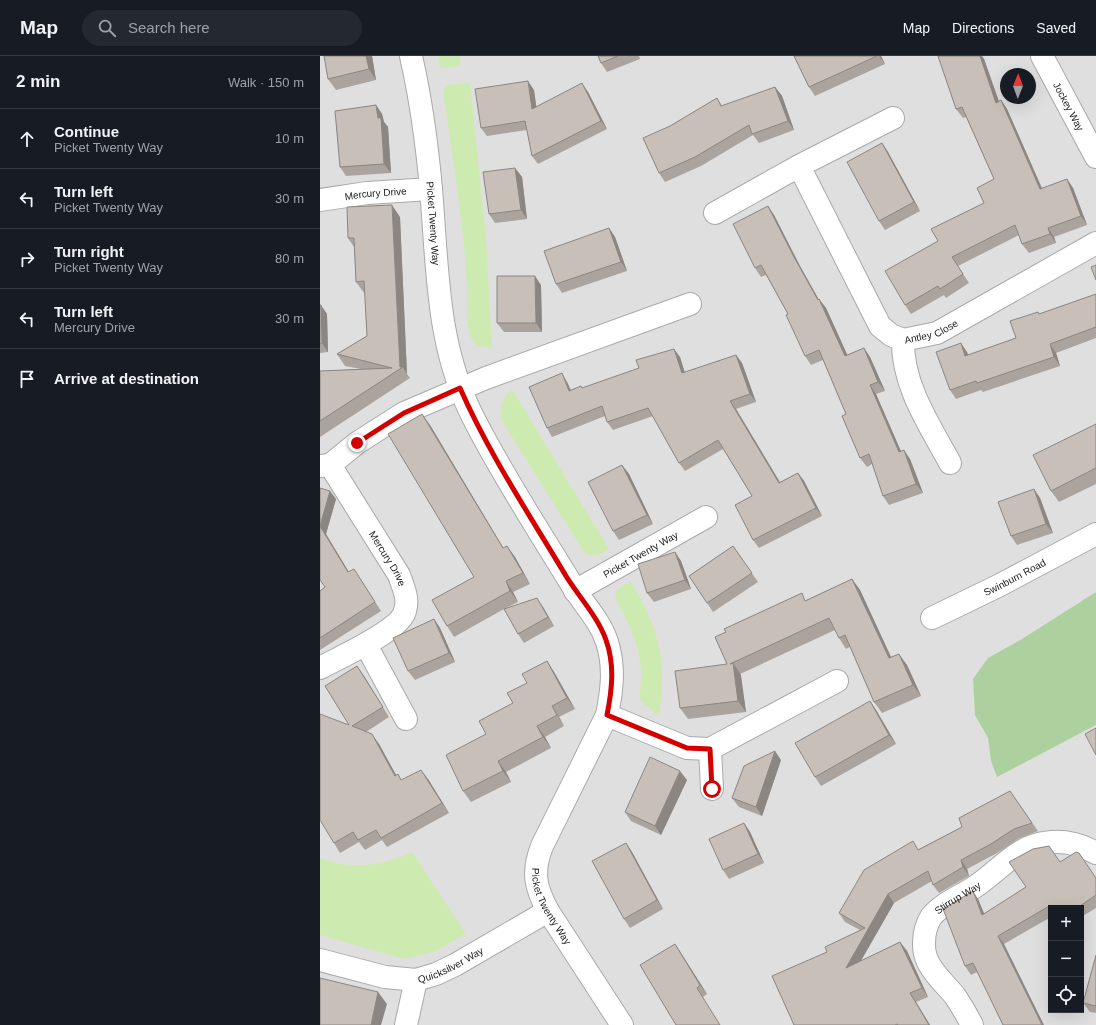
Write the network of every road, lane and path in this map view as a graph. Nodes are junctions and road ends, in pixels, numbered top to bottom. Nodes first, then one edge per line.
1 (411, 56) edge
2 (1042, 56) edge
3 (894, 118) dead end
4 (1096, 157) edge
5 (799, 166) junction
6 (431, 189) junction
7 (320, 200) edge
8 (715, 213) dead end
9 (1096, 243) edge
10 (690, 304) dead end
11 (903, 340) junction
12 (460, 388) junction
13 (950, 463) dead end
14 (325, 466) edge
15 (706, 517) dead end
16 (1096, 534) edge
17 (575, 590) junction
18 (932, 618) dead end
19 (366, 646) junction
20 (320, 668) edge
21 (837, 681) dead end
22 (607, 715) junction
23 (406, 719) dead end
24 (710, 749) junction
25 (712, 789) dead end
26 (1096, 853) edge
27 (548, 911) junction
28 (320, 960) edge
29 (416, 980) junction
30 (406, 1025) edge
31 (622, 1025) edge
32 (972, 1025) edge

1 - 6 street, Picket Twenty Way
2 - 4 street, Jockey Way
3 - 5 street
5 - 8 street
5 - 11 street, Antley Close
6 - 7 street, Mercury Drive
6 - 12 street, Picket Twenty Way
9 - 11 street, Antley Close
10 - 12 street
11 - 13 street
12 - 14 street, Mercury Drive
12 - 17 street, Picket Twenty Way
14 - 19 street, Mercury Drive
15 - 17 street, Picket Twenty Way
16 - 18 street, Swinburn Road
17 - 22 street, Picket Twenty Way
19 - 20 street, Mercury Drive
19 - 23 street
21 - 24 street
22 - 24 street
22 - 27 street, Picket Twenty Way
24 - 25 street
26 - 32 street, Stirrup Way
27 - 29 street, Quicksilver Way
27 - 31 street, Picket Twenty Way
28 - 29 street, Quicksilver Way
29 - 30 street

